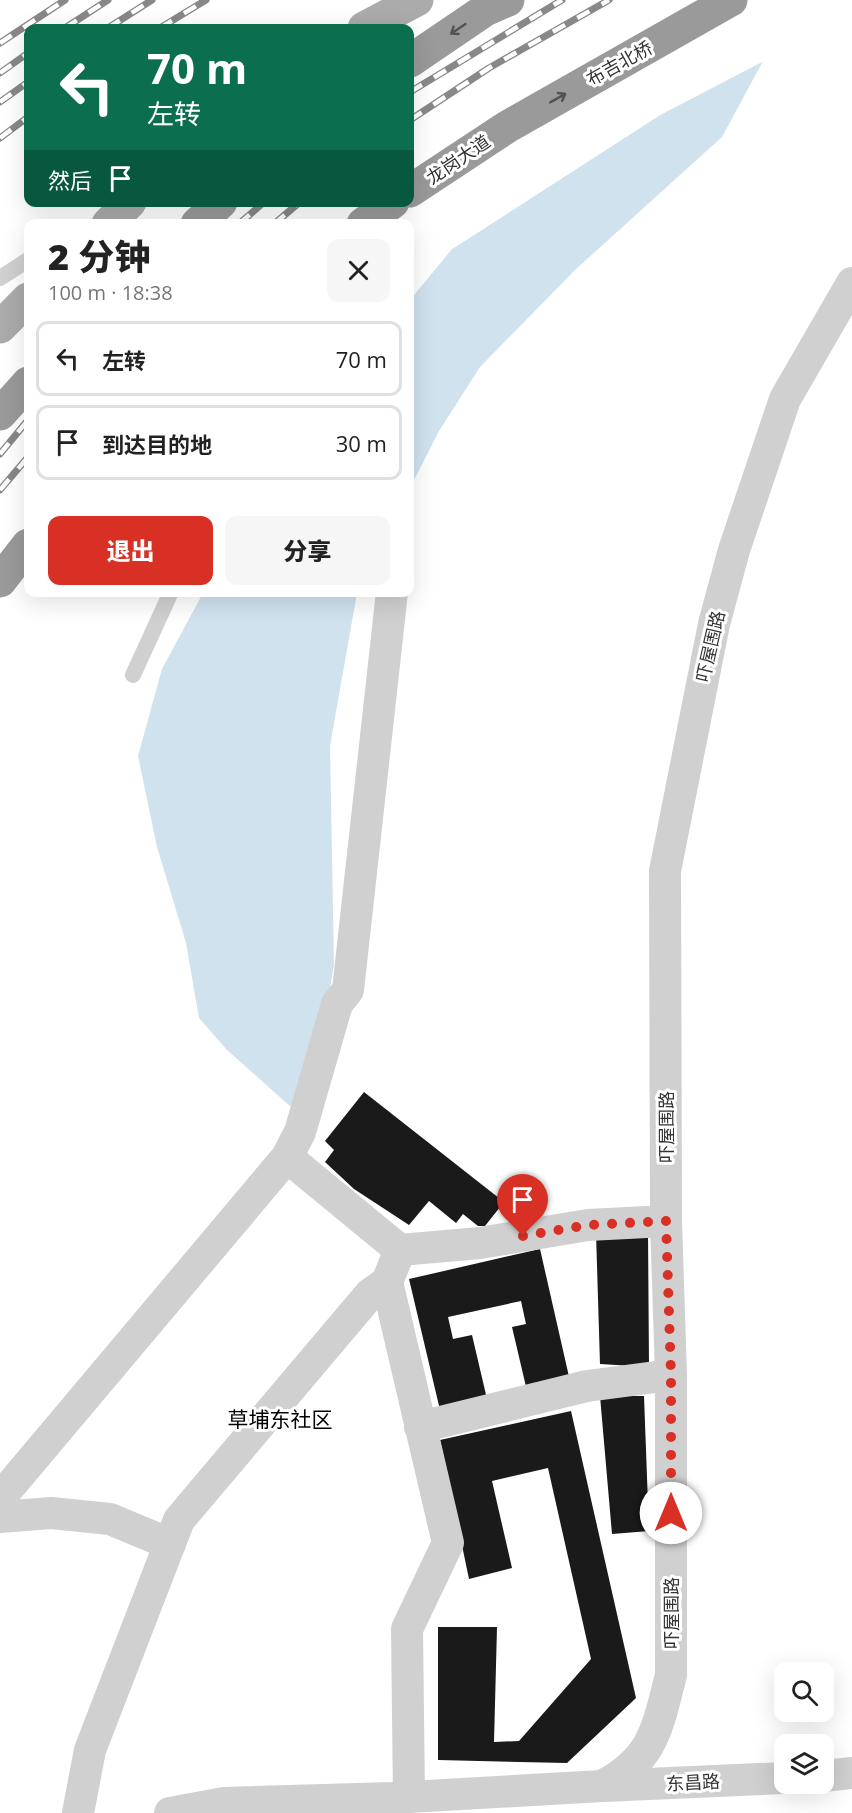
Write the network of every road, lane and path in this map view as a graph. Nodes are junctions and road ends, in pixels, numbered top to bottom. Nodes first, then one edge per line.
1 (417, 0) edge
2 (731, 0) edge
3 (496, 3) edge
4 (372, 24) edge
5 (414, 58) edge
6 (507, 127) joint
7 (414, 188) edge
8 (121, 207) edge
9 (125, 207) edge
10 (216, 207) edge
11 (386, 207) edge
12 (101, 219) edge
13 (113, 219) edge
14 (202, 219) edge
15 (370, 219) edge
16 (24, 263) edge
17 (0, 278) edge
18 (852, 283) edge
19 (24, 303) edge
20 (0, 327) edge
21 (24, 387) edge
22 (0, 414) edge
23 (24, 550) edge
24 (0, 581) edge
25 (169, 597) edge
26 (391, 597) edge
27 (133, 675) dead end
28 (287, 1156) junction
29 (666, 1221) junction
30 (400, 1250) junction
31 (387, 1282) junction
32 (671, 1375) junction
33 (420, 1427) junction
34 (0, 1498) edge
35 (0, 1517) edge
36 (170, 1544) junction
37 (852, 1773) edge
38 (834, 1775) edge
39 (774, 1778) edge
40 (602, 1786) junction
41 (391, 1803) edge
42 (78, 1813) edge
43 (170, 1813) edge

1 - 4 main road
6 -> 2 highway, 布吉北桥
3 -> 5 highway
6 - 7 highway, 龙岗大道
8 - 12 lane
9 - 13 main road
10 - 14 highway
11 - 15 highway
16 - 17 lane
18 - 29 street, 吓屋围路
19 - 20 main road
21 - 22 highway
23 - 24 highway
25 - 27 lane
26 - 28 street
28 - 30 street
28 - 34 street
29 - 30 street
29 - 32 street, 吓屋围路
30 - 31 street
31 - 33 street
31 - 36 street
32 - 33 street
32 - 40 street, 吓屋围路
33 - 41 street
35 - 36 street
36 - 42 street
37 - 38 street
39 - 40 street, 东昌路
40 - 41 street, 吓屋围路
41 - 43 street, 吓屋围路

